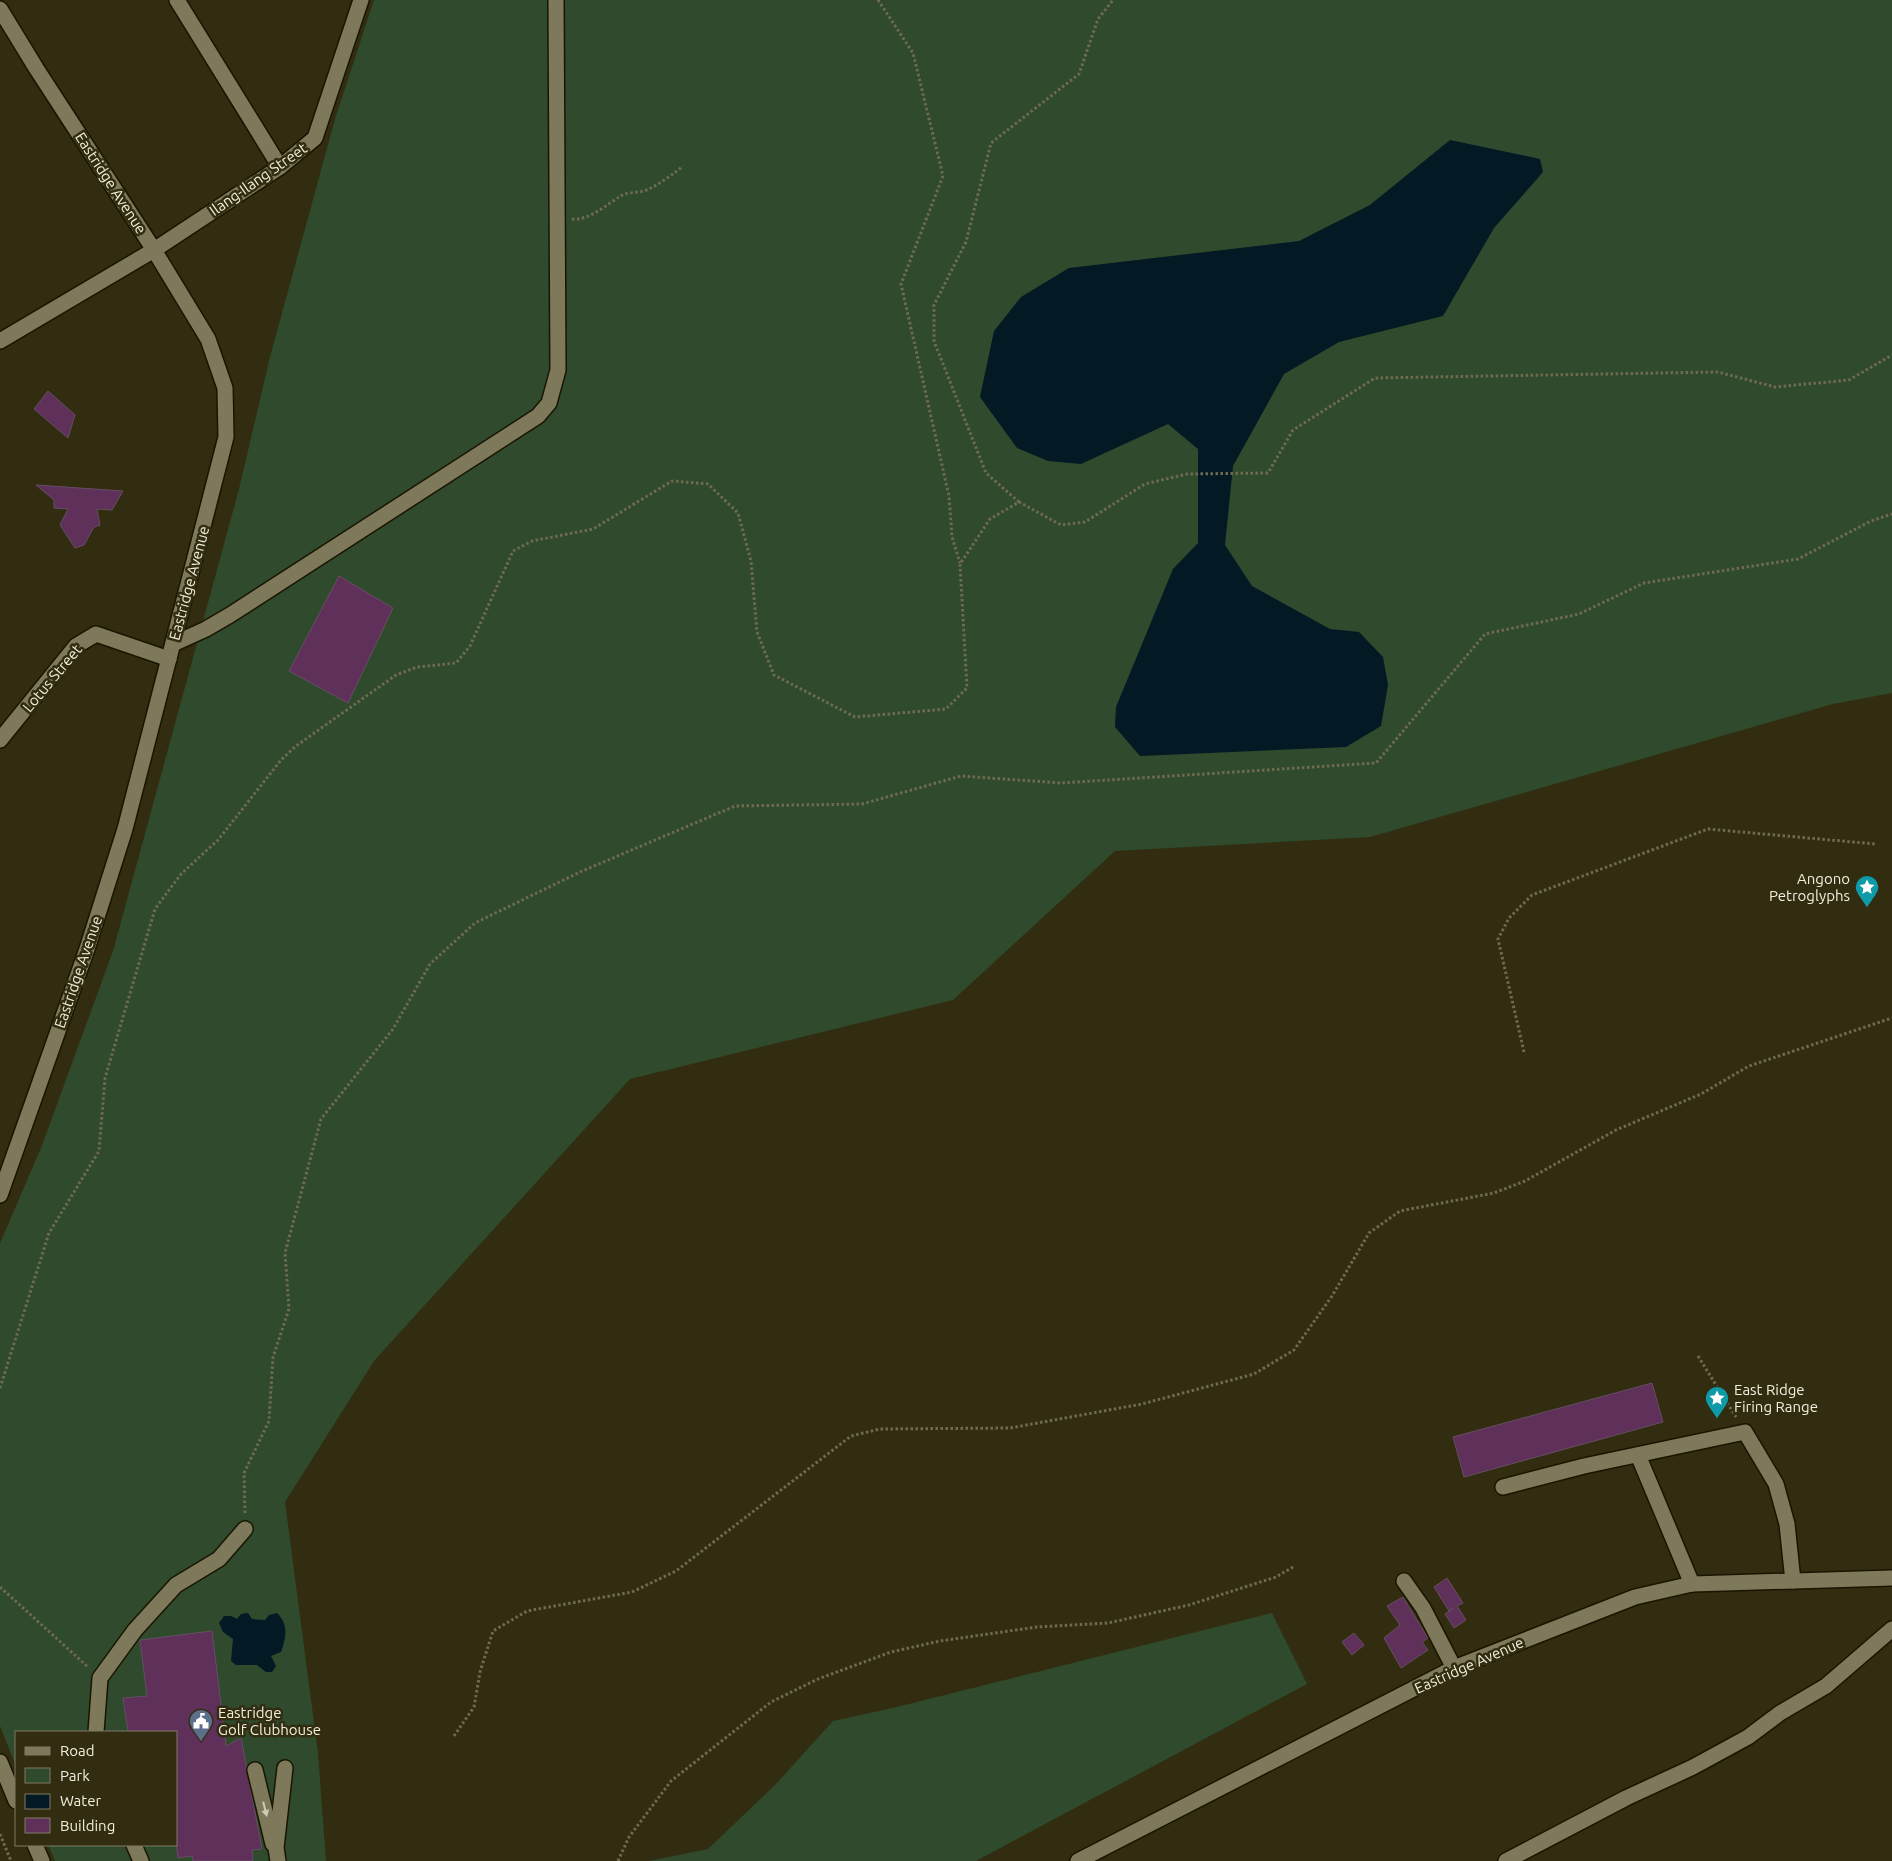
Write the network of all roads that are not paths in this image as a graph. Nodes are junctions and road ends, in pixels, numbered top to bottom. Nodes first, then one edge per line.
1 (177, 0) edge
2 (361, 0) edge
3 (556, 0) edge
4 (0, 9) edge
5 (280, 167) junction
6 (154, 250) junction
7 (0, 341) edge
8 (171, 651) junction
9 (0, 740) edge
10 (0, 1196) edge
11 (1638, 1455) junction
12 (1503, 1487) dead end
13 (245, 1529) road end
14 (1892, 1578) edge
15 (1404, 1581) dead end
16 (1793, 1582) junction
17 (1692, 1584) junction
18 (1892, 1629) edge
19 (1454, 1668) junction
20 (96, 1731) edge
21 (0, 1762) edge
22 (285, 1768) dead end
23 (255, 1770) dead end
24 (15, 1799) edge
25 (35, 1846) edge
26 (134, 1846) edge
27 (277, 1854) edge
28 (42, 1861) edge
29 (140, 1861) edge
30 (1078, 1861) edge
31 (1506, 1861) edge

1 - 5 street
2 - 5 street, Ilang-Ilang Street
3 - 8 street
4 - 6 street, Eastridge Avenue
5 - 6 street, Ilang-Ilang Street
6 - 7 street, Ilang-Ilang Street
6 - 8 street, Eastridge Avenue
8 - 9 street, Lotus Street
8 - 10 street, Eastridge Avenue
11 - 12 street
11 - 16 street
11 - 17 street
13 - 20 street
14 - 16 street, Eastridge Avenue
15 - 19 street
16 - 17 street, Eastridge Avenue
17 - 19 street, Eastridge Avenue
18 - 31 street
19 - 30 street, Eastridge Avenue
21 - 24 street
22 - 27 street
23 -> 27 street
25 - 28 street
26 - 29 street

